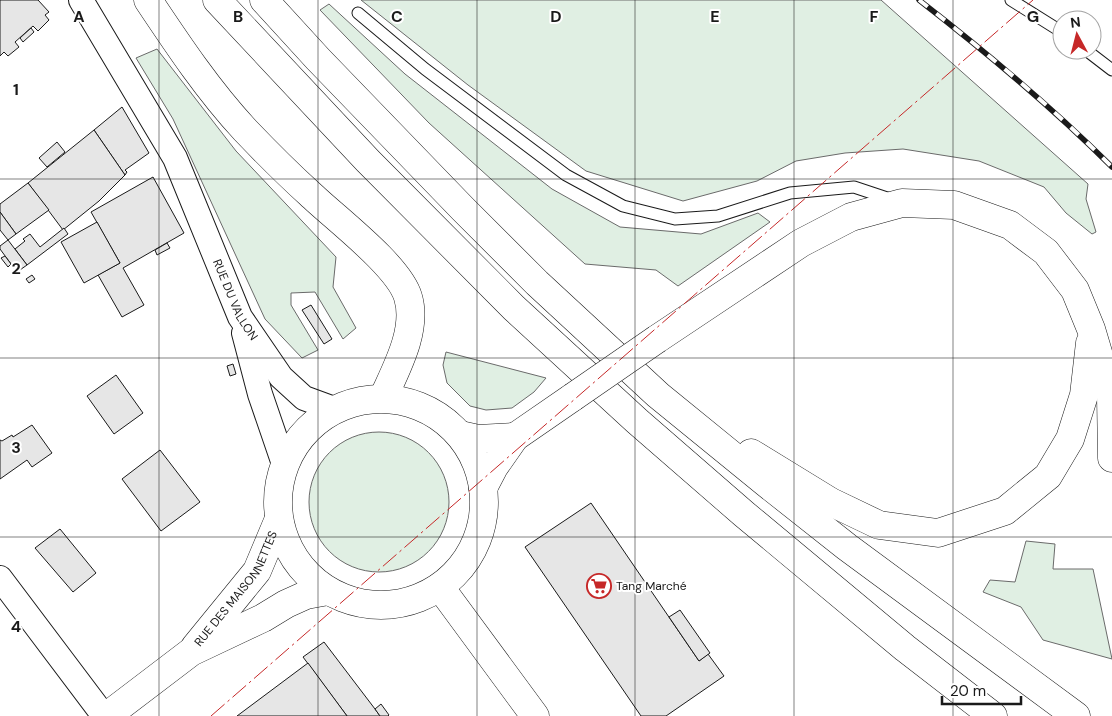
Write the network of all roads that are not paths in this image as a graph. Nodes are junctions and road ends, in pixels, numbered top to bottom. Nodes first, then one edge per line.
1 (81, 0) edge
2 (148, 0) edge
3 (217, 0) edge
4 (264, 0) edge
5 (1011, 0) edge
6 (358, 13) dead end
7 (1052, 26) edge
8 (1099, 60) edge
9 (1112, 70) edge
10 (902, 203) junction
11 (240, 317) junction
12 (1091, 329) junction
13 (658, 395) junction
14 (383, 398) junction
15 (334, 409) junction
16 (460, 435) junction
17 (515, 437) junction
18 (1112, 458) edge
19 (284, 464) junction
20 (483, 488) junction
21 (278, 521) junction
22 (0, 578) edge
23 (440, 587) junction
24 (328, 591) junction
25 (191, 652) junction
26 (105, 716) edge
27 (535, 716) edge
28 (993, 716) edge
29 (1076, 716) edge

1 - 11 street, RUE DU VALLON
2 - 14 main road
3 - 28 main road
4 - 13 main road
5 - 7 lane
6 - 10 lane
8 - 9 lane
10 - 12 main road
10 - 17 main road, bridge
11 - 15 street, RUE DU VALLON
11 - 19 street
12 - 13 main road
12 - 18 main road
13 - 29 main road
14 - 15 main road
14 - 16 main road
15 - 19 main road
16 - 17 main road
16 - 20 main road
17 - 20 main road
19 - 21 main road
20 - 23 main road
21 - 24 main road
21 - 25 main road, RUE DES MAISONNETTES
22 - 26 street
23 - 24 main road
23 - 27 main road
24 - 25 main road, RUE DES MAISONNETTES
25 - 26 main road, RUE DES MAISONNETTES

